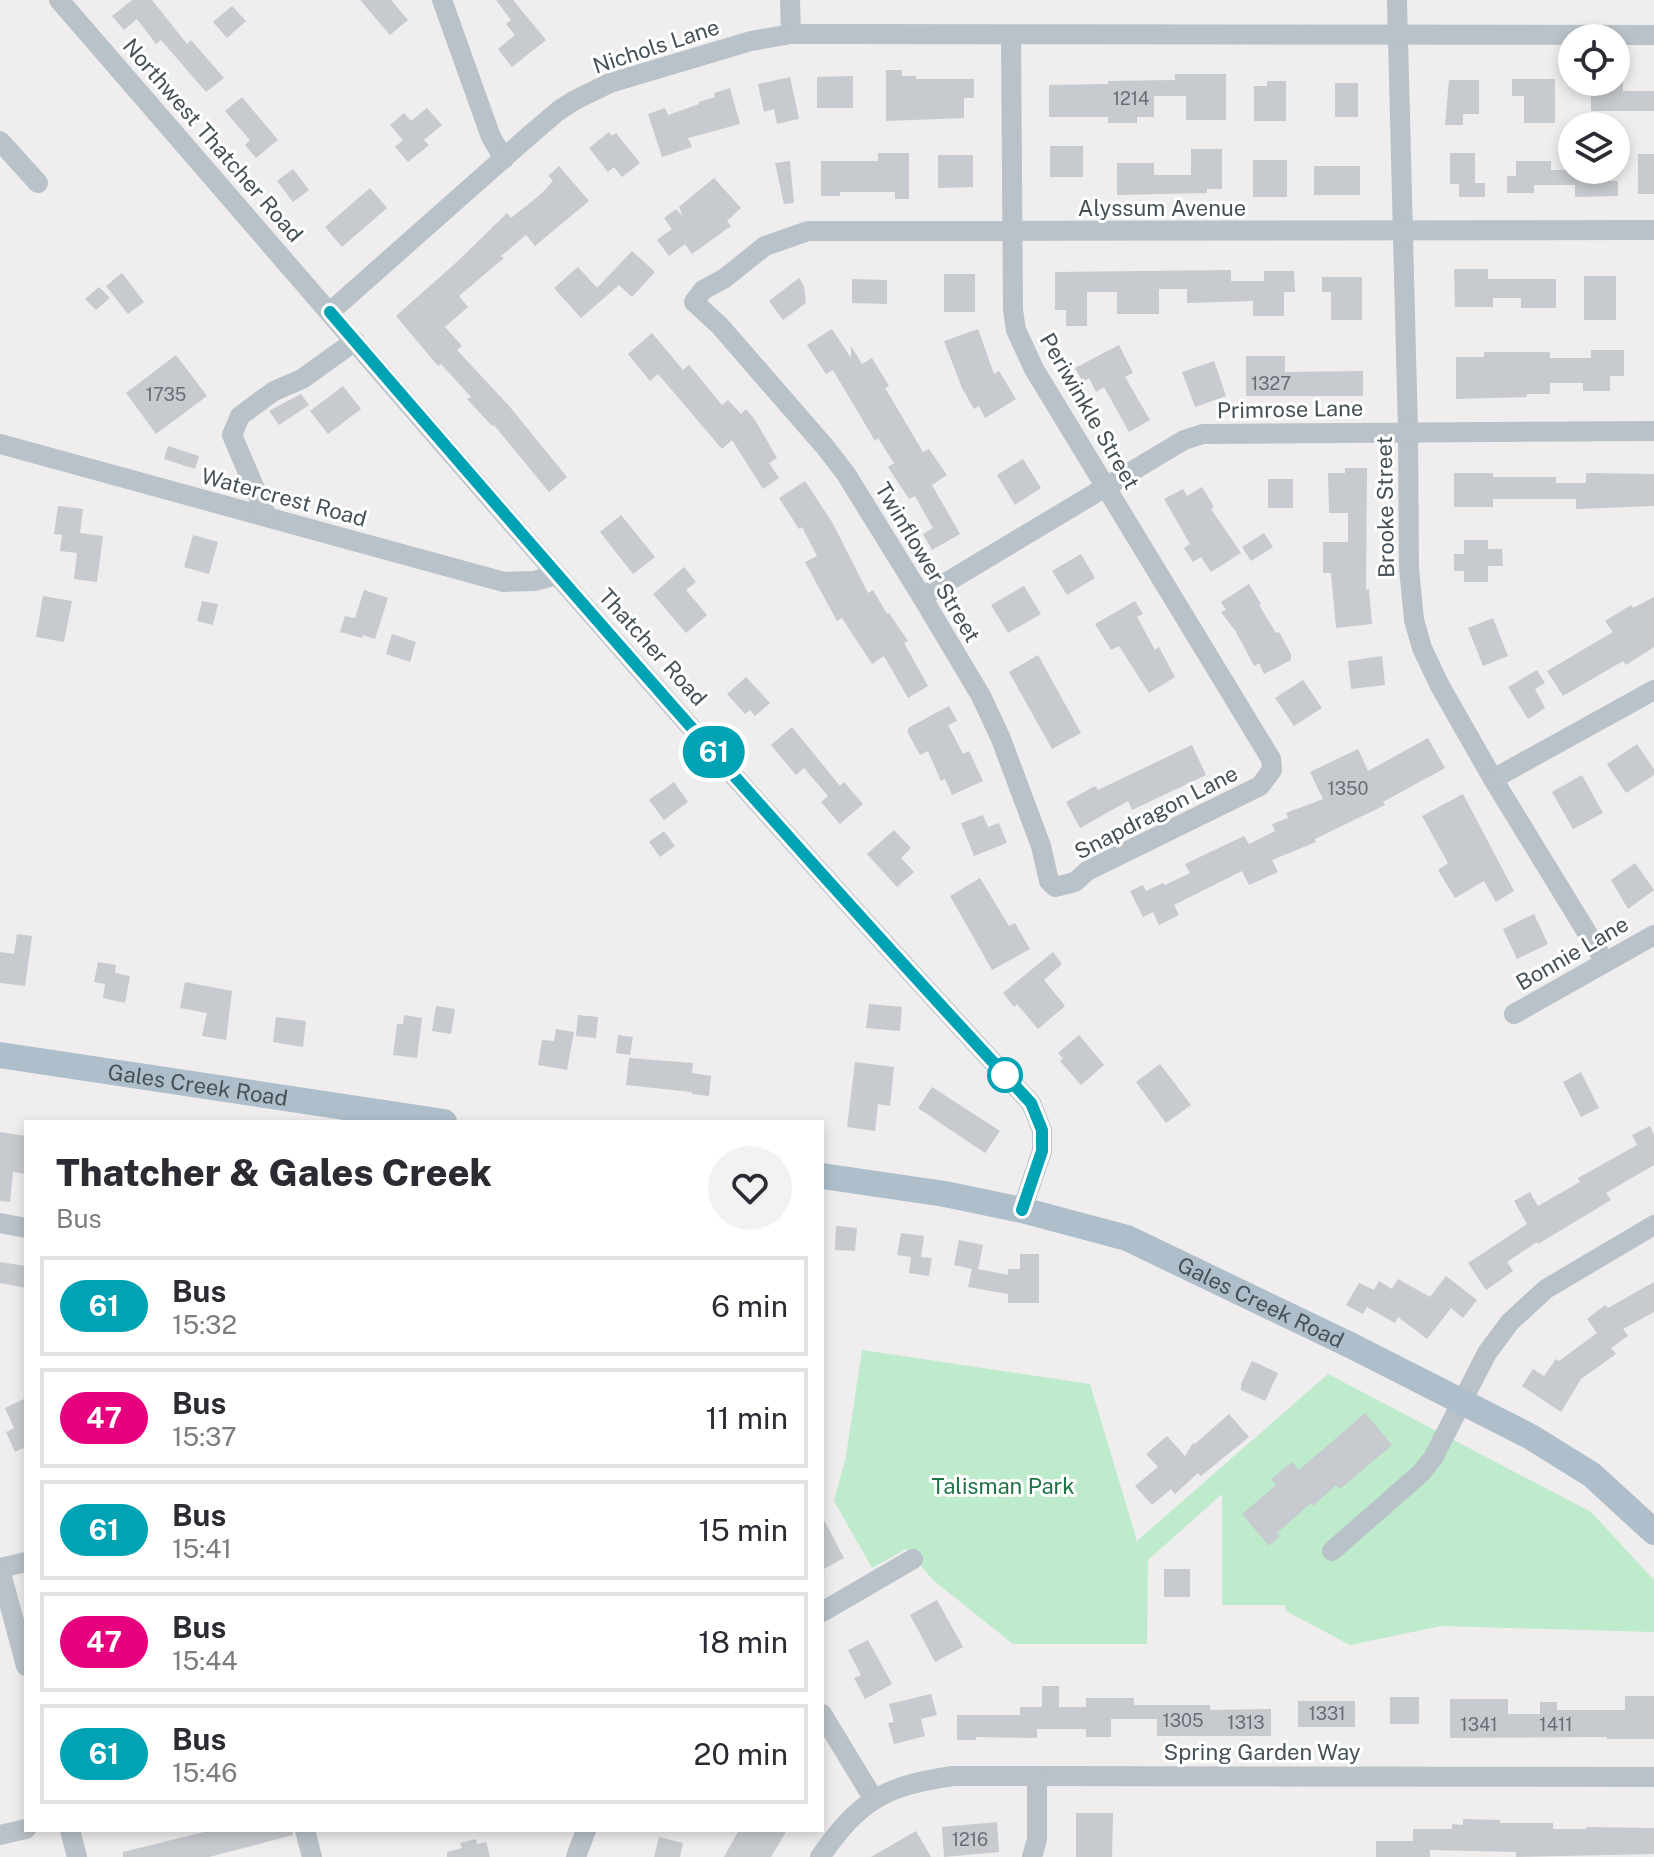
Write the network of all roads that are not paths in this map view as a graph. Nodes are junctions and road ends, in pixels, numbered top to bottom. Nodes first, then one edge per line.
1 (59, 0) edge
2 (442, 0) edge
3 (790, 0) edge
4 (1397, 0) edge
5 (791, 34) junction
6 (1397, 34) junction
7 (1011, 35) junction
8 (1654, 35) edge
9 (0, 141) edge
10 (504, 159) junction
11 (38, 183) dead end
12 (1654, 230) edge
13 (1402, 232) junction
14 (1011, 233) junction
15 (694, 302) joint
16 (330, 312) junction
17 (355, 341) junction
18 (1654, 431) edge
19 (1408, 432) junction
20 (0, 444) edge
21 (1106, 486) junction
22 (267, 517) junction
23 (557, 575) junction
24 (922, 597) junction
25 (1654, 690) edge
26 (1272, 770) joint
27 (1493, 779) junction
28 (1055, 887) joint
29 (1654, 935) edge
30 (1605, 962) junction
31 (1514, 1014) dead end
32 (0, 1055) edge
33 (431, 1120) edge
34 (824, 1176) edge
35 (1022, 1210) junction
36 (0, 1223) edge
37 (1654, 1225) edge
38 (24, 1228) edge
39 (1461, 1403) junction
40 (1654, 1532) edge
41 (1332, 1551) dead end
42 (913, 1559) dead end
43 (24, 1563) edge
44 (0, 1569) edge
45 (824, 1611) edge
46 (24, 1659) edge
47 (824, 1717) edge
48 (1037, 1776) junction
49 (1654, 1777) edge
50 (873, 1798) junction
51 (24, 1829) edge
52 (71, 1832) edge
53 (306, 1832) edge
54 (585, 1832) edge
55 (0, 1835) edge
56 (77, 1857) edge
57 (312, 1857) edge
58 (576, 1857) edge
59 (820, 1857) edge
60 (1032, 1857) edge

1 - 16 street, Northwest Thatcher Road
2 - 10 street
3 - 5 street
4 - 6 street, Brooke Street
5 - 7 street, Nichols Lane
5 - 10 street, Nichols Lane
6 - 7 street, Nichols Lane
6 - 8 street, Nichols Lane
6 - 13 street, Brooke Street
7 - 14 street, Periwinkle Street
9 - 11 street
10 - 16 street, Nichols Lane
12 - 13 street, Alyssum Avenue
13 - 14 street, Alyssum Avenue
13 - 19 street, Brooke Street
14 - 15 street, Alyssum Avenue
14 - 21 street, Periwinkle Street
15 - 24 street, Twinflower Street
16 - 17 street, Thatcher Road
17 - 22 street
17 - 23 street, Thatcher Road
18 - 19 street, Primrose Lane
19 - 21 street, Primrose Lane
19 - 27 street, Brooke Street
20 - 22 street, Watercrest Road
21 - 24 street, Primrose Lane
21 - 26 street, Periwinkle Street
22 - 23 street, Watercrest Road
23 - 35 street, Thatcher Road
24 - 28 street, Twinflower Street
25 - 27 street
26 - 28 street, Snapdragon Lane
27 - 30 street, Brooke Street
29 - 30 street, Bonnie Lane
30 - 31 street, Bonnie Lane
32 - 33 main road, Gales Creek Road
34 - 35 main road, Gales Creek Road
35 - 39 main road, Gales Creek Road
36 - 38 street
37 - 39 street
39 - 40 main road, Gales Creek Road
39 - 41 street
42 - 45 street
43 - 44 street
44 - 46 street
47 - 50 street
48 - 49 street, Spring Garden Way
48 - 50 street, Spring Garden Way
48 - 60 street
50 - 59 street, Spring Garden Way
51 - 55 street
52 - 56 street
53 - 57 street
54 - 58 street

